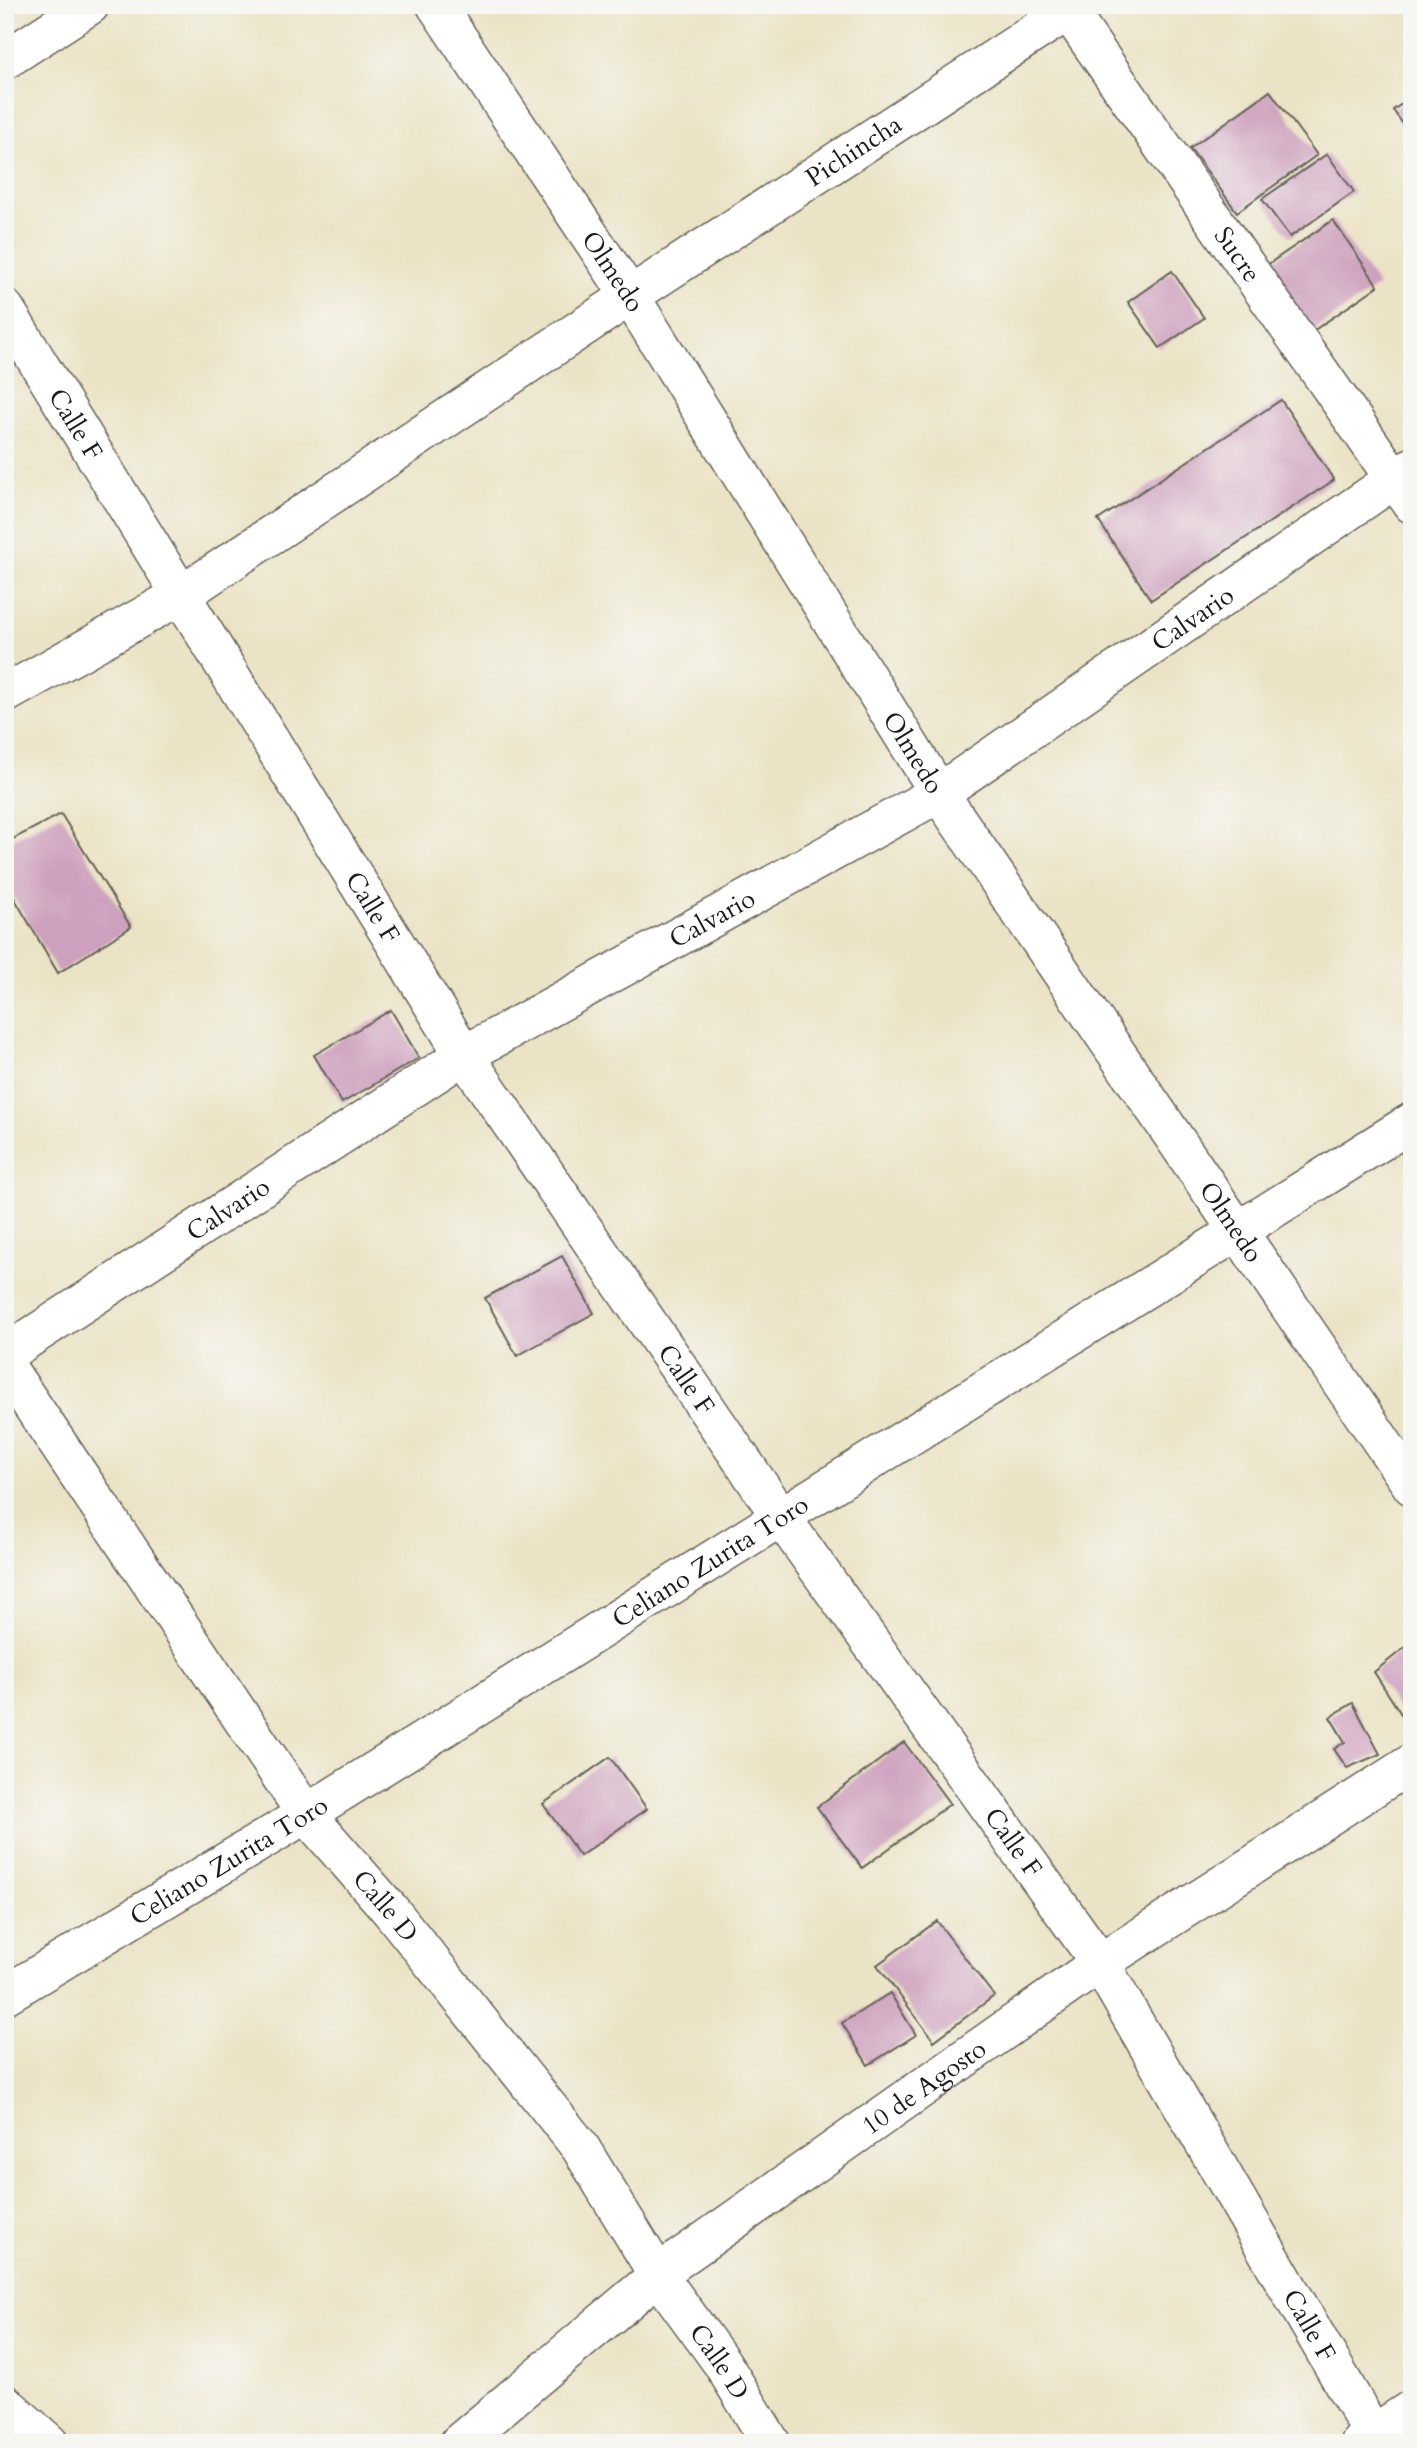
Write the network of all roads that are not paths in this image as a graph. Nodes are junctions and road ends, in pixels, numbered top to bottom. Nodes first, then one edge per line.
1 (90, 5) edge
2 (436, 5) edge
3 (1070, 7) edge
4 (5, 60) edge
5 (630, 296) junction
6 (5, 309) edge
7 (1406, 483) edge
8 (181, 595) junction
9 (5, 694) edge
10 (939, 793) junction
11 (464, 1055) junction
12 (1412, 1122) edge
13 (1237, 1231) junction
14 (5, 1354) edge
15 (5, 1365) edge
16 (1412, 1486) edge
17 (781, 1517) junction
18 (1412, 1763) edge
19 (306, 1814) junction
20 (1100, 1963) junction
21 (5, 1995) edge
22 (658, 2275) junction
23 (5, 2404) edge
24 (1412, 2410) edge
25 (1370, 2440) edge
26 (49, 2443) edge
27 (459, 2443) edge
28 (771, 2443) edge

1 - 4 street
2 - 5 street, Olmedo
3 - 5 street, Pichincha
3 - 7 street, Sucre
5 - 8 street, Pichincha
5 - 10 street, Olmedo
6 - 8 street, Calle F
7 - 10 street, Calvario
8 - 9 street, Pichincha
8 - 11 street, Calle F
10 - 11 street, Calvario
10 - 13 street, Olmedo
11 - 14 street, Calvario
11 - 17 street, Calle F
12 - 13 street, Celiano Zurita Toro
13 - 16 street, Olmedo
13 - 17 street, Celiano Zurita Toro
15 - 19 street, Calle D
17 - 19 street, Celiano Zurita Toro
17 - 20 street, Calle F
18 - 20 street, 10 de Agosto
19 - 21 street, Celiano Zurita Toro
19 - 22 street, Calle D
20 - 22 street, 10 de Agosto
20 - 25 street, Calle F
22 - 27 street, 10 de Agosto
22 - 28 street, Calle D
23 - 26 street
24 - 25 street

